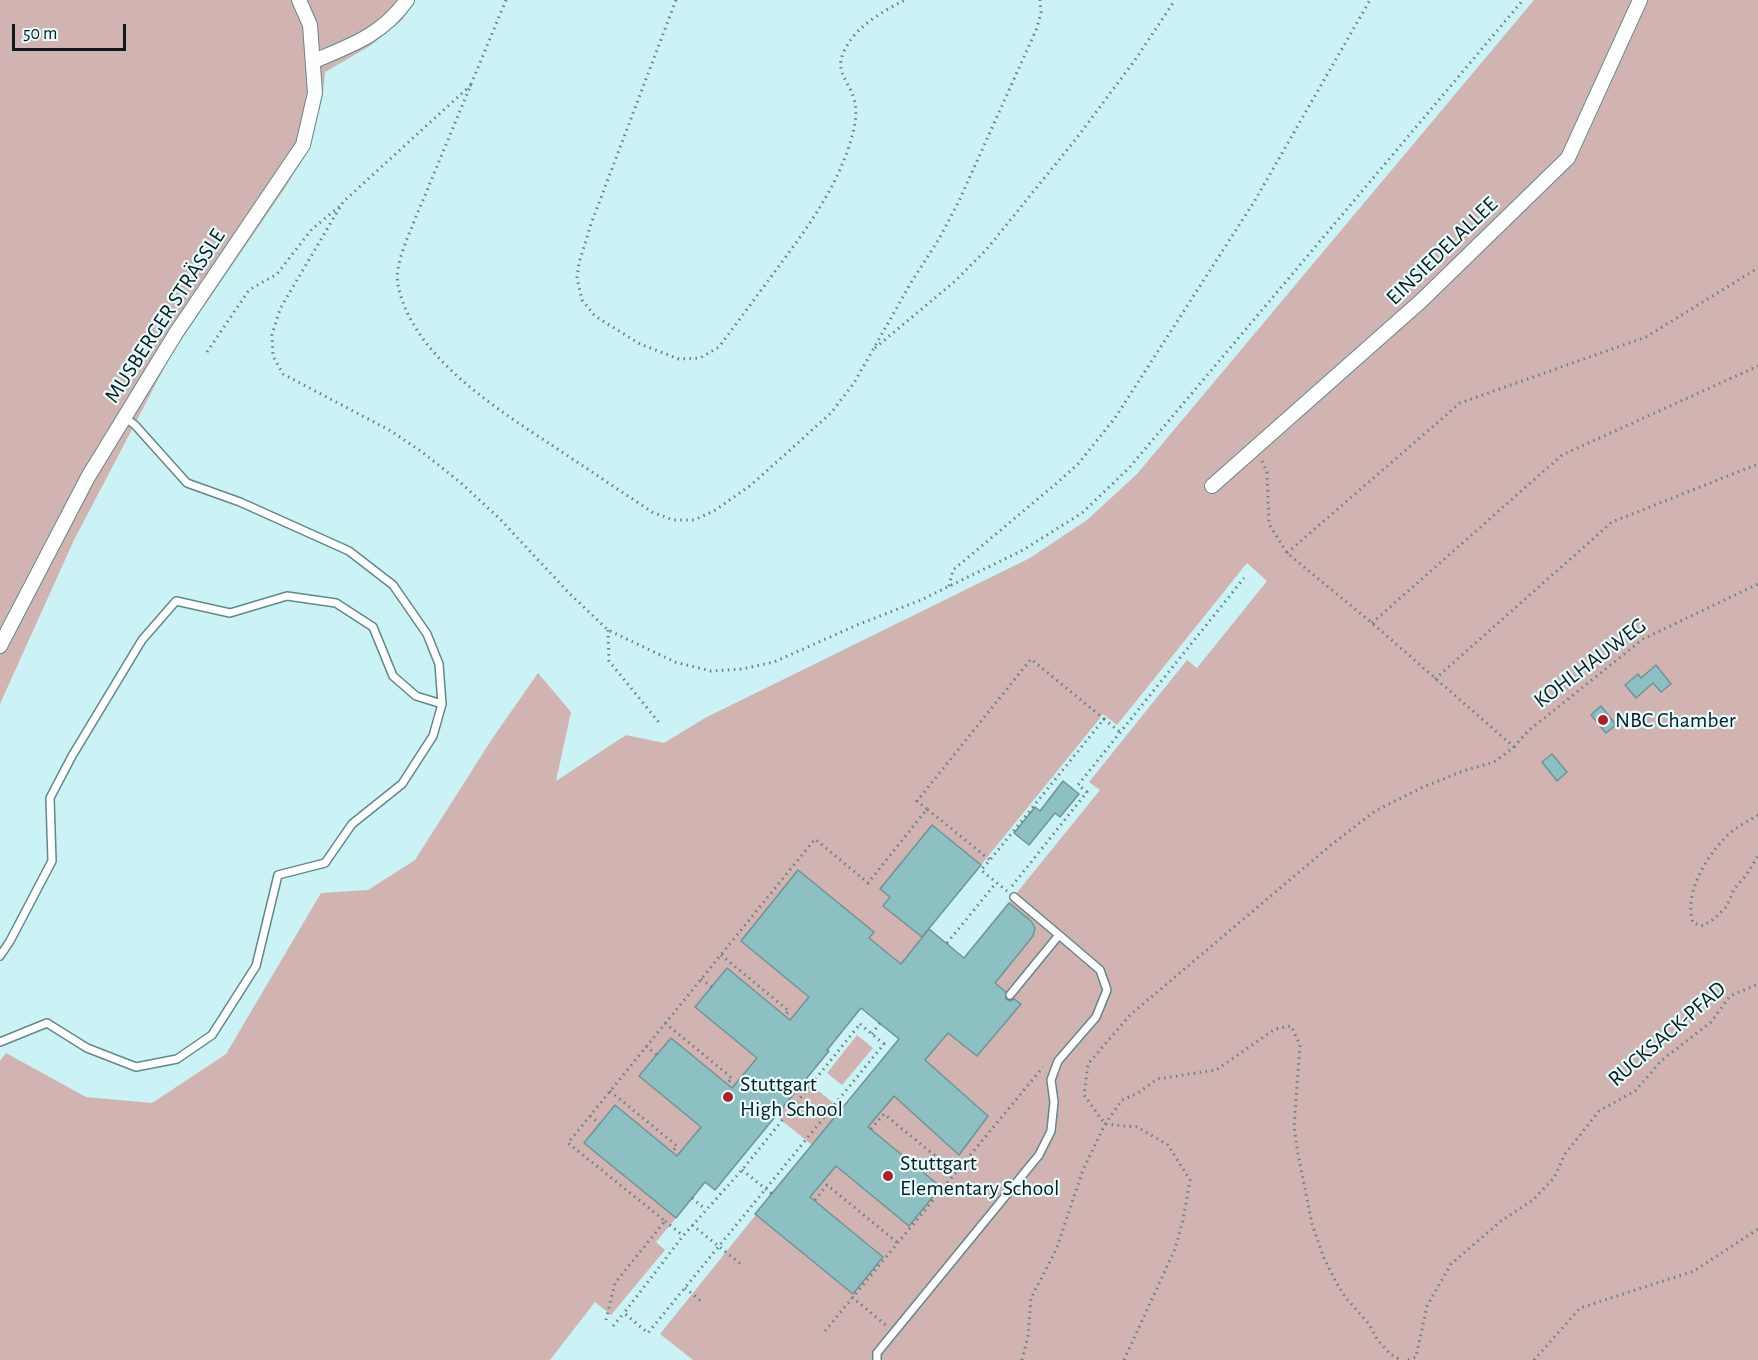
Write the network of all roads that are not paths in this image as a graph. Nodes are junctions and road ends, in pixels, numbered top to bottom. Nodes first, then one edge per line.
1 (299, 0) edge
2 (407, 0) edge
3 (1640, 0) edge
4 (314, 61) junction
5 (124, 417) junction
6 (1212, 486) dead end
7 (0, 646) edge
8 (442, 704) junction
9 (1014, 897) road end
10 (1059, 935) junction
11 (0, 956) edge
12 (1010, 995) dead end
13 (0, 1041) edge
14 (877, 1360) edge

1 - 4 street, MUSBERGER STRÄSSLE
2 - 4 street
3 - 6 street, EINSIEDELALLEE
4 - 5 street, MUSBERGER STRÄSSLE
5 - 7 street, MUSBERGER STRÄSSLE
5 - 8 lane
8 - 11 lane
8 - 13 lane
9 - 10 lane
10 - 12 lane
10 - 14 lane

